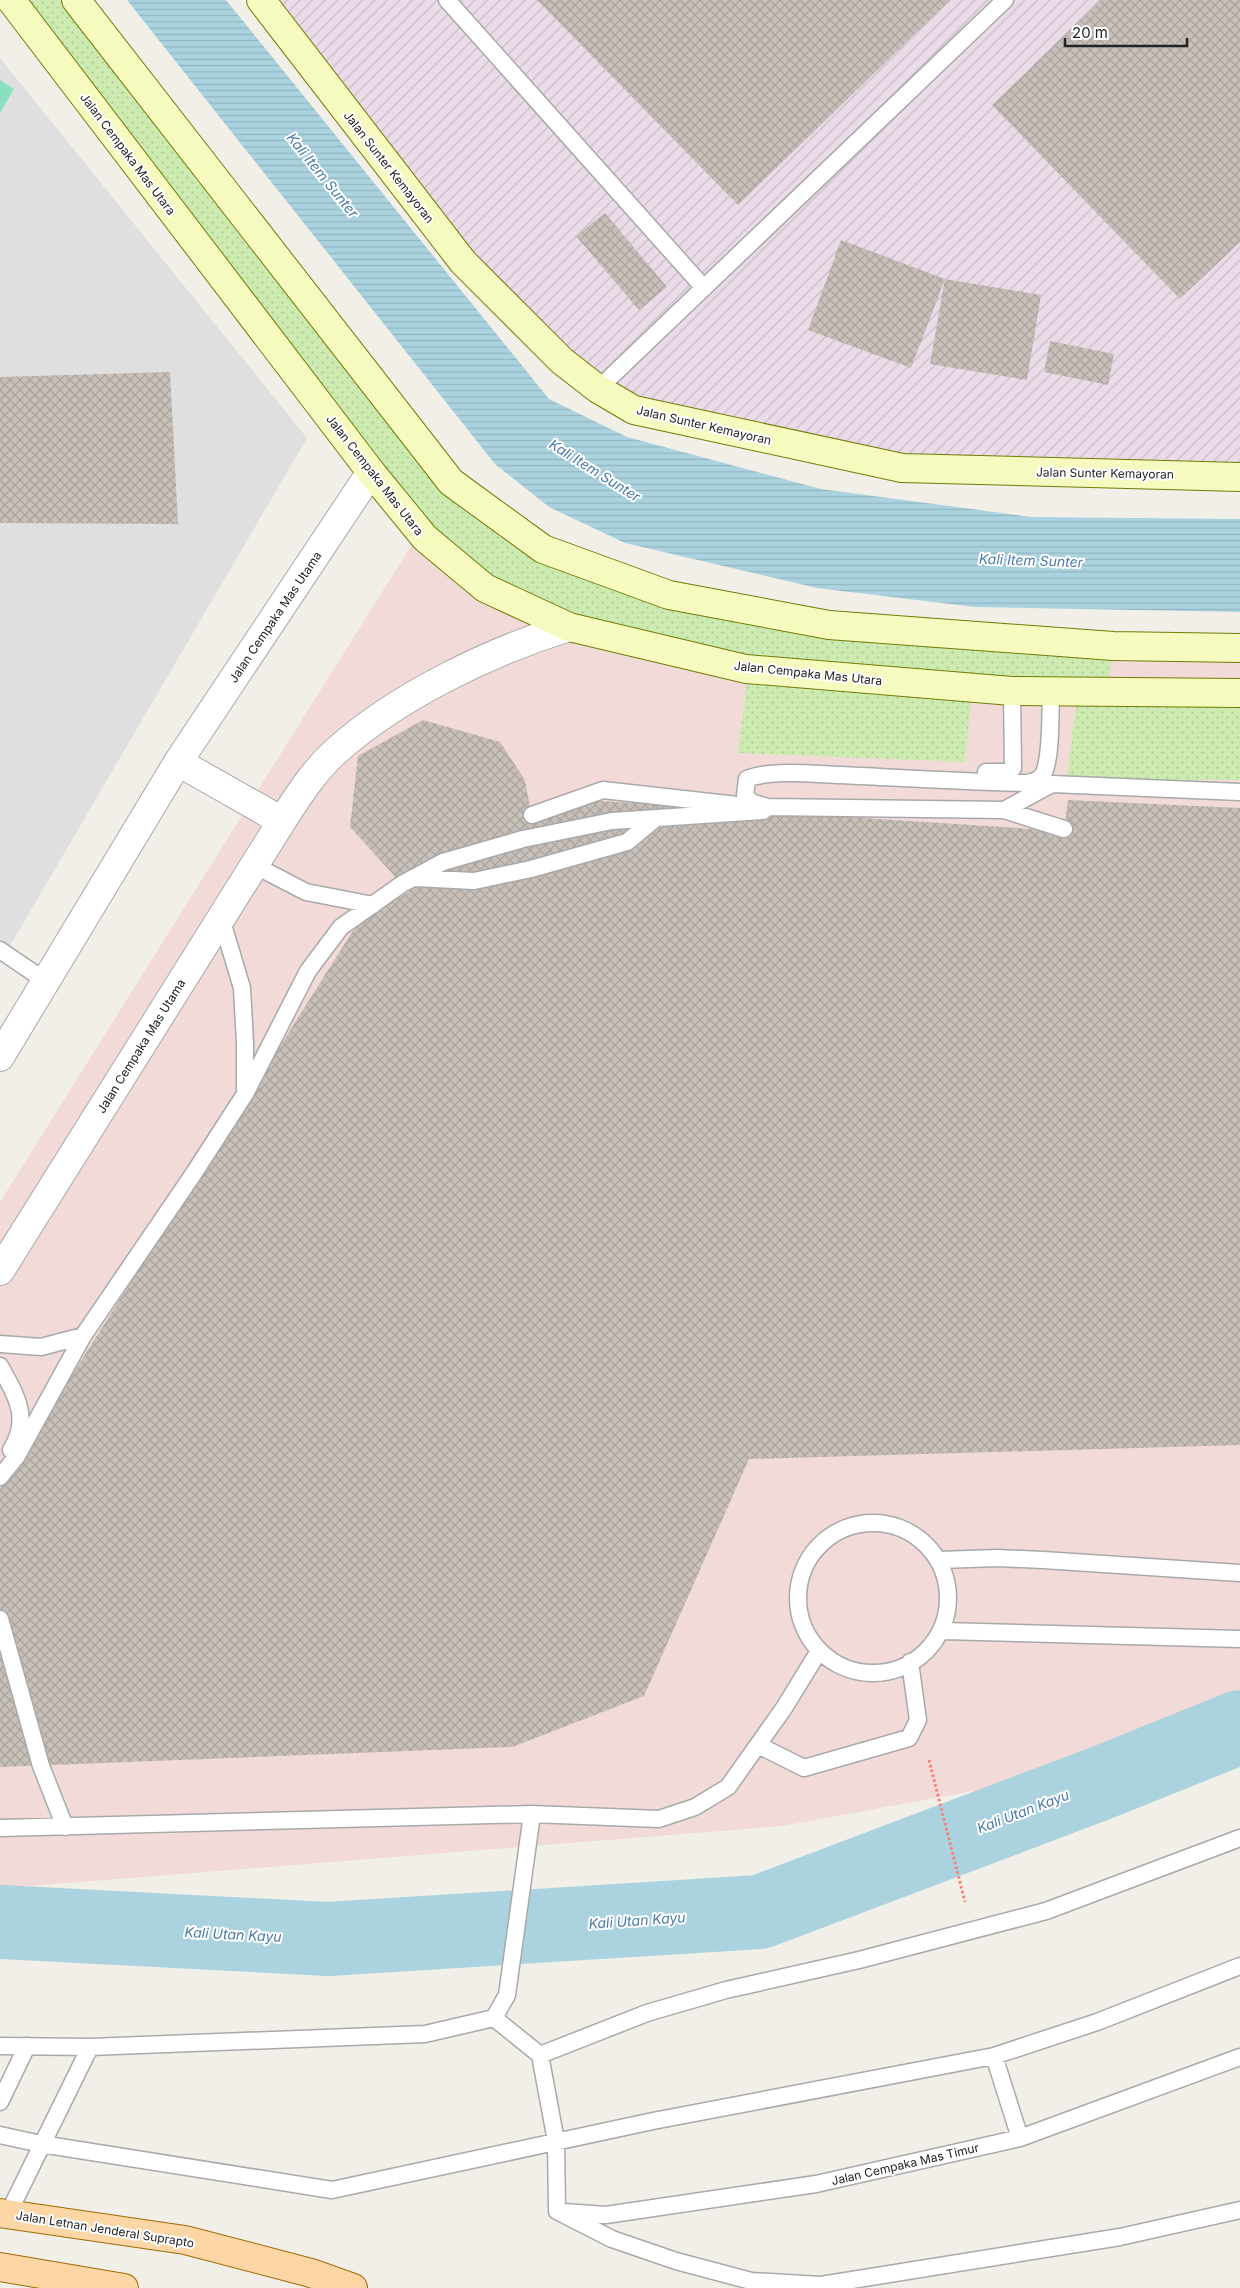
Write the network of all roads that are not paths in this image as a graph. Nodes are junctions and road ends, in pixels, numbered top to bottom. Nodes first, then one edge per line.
1 (11, 0) edge
2 (76, 0) edge
3 (261, 0) edge
4 (447, 0) edge
5 (1005, 0) edge
6 (704, 288) junction
7 (598, 389) junction
8 (371, 472) junction
9 (1240, 477) edge
10 (569, 627) junction
11 (1240, 648) edge
12 (1012, 691) junction
13 (1051, 693) junction
14 (1240, 693) edge
15 (178, 762) junction
16 (926, 779) junction
17 (1240, 792) edge
18 (767, 808) junction
19 (1004, 810) junction
20 (532, 815) dead end
21 (656, 818) junction
22 (282, 820) junction
23 (1064, 829) dead end
24 (254, 865) junction
25 (414, 878) junction
26 (373, 905) junction
27 (220, 918) junction
28 (0, 950) edge
29 (48, 982) junction
30 (0, 1057) edge
31 (244, 1094) junction
32 (0, 1271) edge
33 (83, 1336) junction
34 (0, 1344) edge
35 (0, 1366) edge
36 (0, 1466) edge
37 (0, 1477) edge
38 (940, 1560) junction
39 (1240, 1573) edge
40 (0, 1619) edge
41 (943, 1630) junction
42 (1240, 1639) edge
43 (819, 1651) junction
44 (910, 1662) junction
45 (758, 1745) junction
46 (532, 1814) junction
47 (65, 1827) junction
48 (1, 1829) edge
49 (1240, 1838) edge
50 (1240, 1966) edge
51 (494, 2018) junction
52 (0, 2046) edge
53 (27, 2046) junction
54 (90, 2047) junction
55 (540, 2055) junction
56 (994, 2056) junction
57 (1240, 2057) edge
58 (0, 2102) edge
59 (0, 2135) edge
60 (1020, 2138) junction
61 (556, 2141) junction
62 (41, 2144) junction
63 (1240, 2210) edge
64 (556, 2211) junction
65 (4, 2214) edge
66 (0, 2267) edge
67 (124, 2288) edge
68 (354, 2288) edge

1 - 8 main road, Jalan Cempaka Mas Utara
2 - 11 main road
3 - 7 main road, Jalan Sunter Kemayoran
4 - 6 lane
5 - 6 lane
6 - 7 lane
7 - 9 main road, Jalan Sunter Kemayoran
8 - 10 main road, Jalan Cempaka Mas Utara
8 - 15 street, Jalan Cempaka Mas Utama
10 - 12 main road, Jalan Cempaka Mas Utara
10 - 22 street, Jalan Cempaka Mas Utama
12 - 13 main road, Jalan Cempaka Mas Utara
12 - 16 lane
13 - 14 main road, Jalan Cempaka Mas Utara
13 - 16 lane
15 - 22 street
15 - 29 street, Jalan Cempaka Mas Utama
16 - 18 lane
17 - 19 lane
18 - 19 lane
18 - 20 lane
18 - 21 lane
19 - 23 lane
21 - 25 lane
21 - 25 lane
22 - 24 street, Jalan Cempaka Mas Utama
24 - 26 lane
24 - 27 street, Jalan Cempaka Mas Utama
25 - 26 lane
26 - 31 lane
27 - 31 lane
27 - 32 street, Jalan Cempaka Mas Utama
28 - 29 lane
29 - 30 street, Jalan Cempaka Mas Utama
31 - 33 lane
33 - 34 lane
33 - 37 lane
35 - 36 lane
38 - 39 lane
38 - 41 lane
38 - 43 lane
40 - 47 lane
41 - 42 lane
41 - 44 lane
43 - 44 lane
43 - 45 lane
44 - 45 lane
45 - 46 lane
46 - 47 lane
46 - 51 lane
47 - 48 lane
49 - 55 lane
50 - 56 lane
51 - 54 lane
51 - 55 lane
52 - 53 lane
53 - 54 lane
53 - 58 lane
54 - 62 lane
55 - 61 lane
56 - 60 lane
56 - 61 lane
57 - 60 lane, Jalan Cempaka Mas Timur
59 - 62 lane
60 - 64 lane, Jalan Cempaka Mas Timur
61 - 62 lane
61 - 64 lane
62 - 65 lane
63 - 64 lane
65 - 68 main road, Jalan Letnan Jenderal Suprapto
66 - 67 main road

